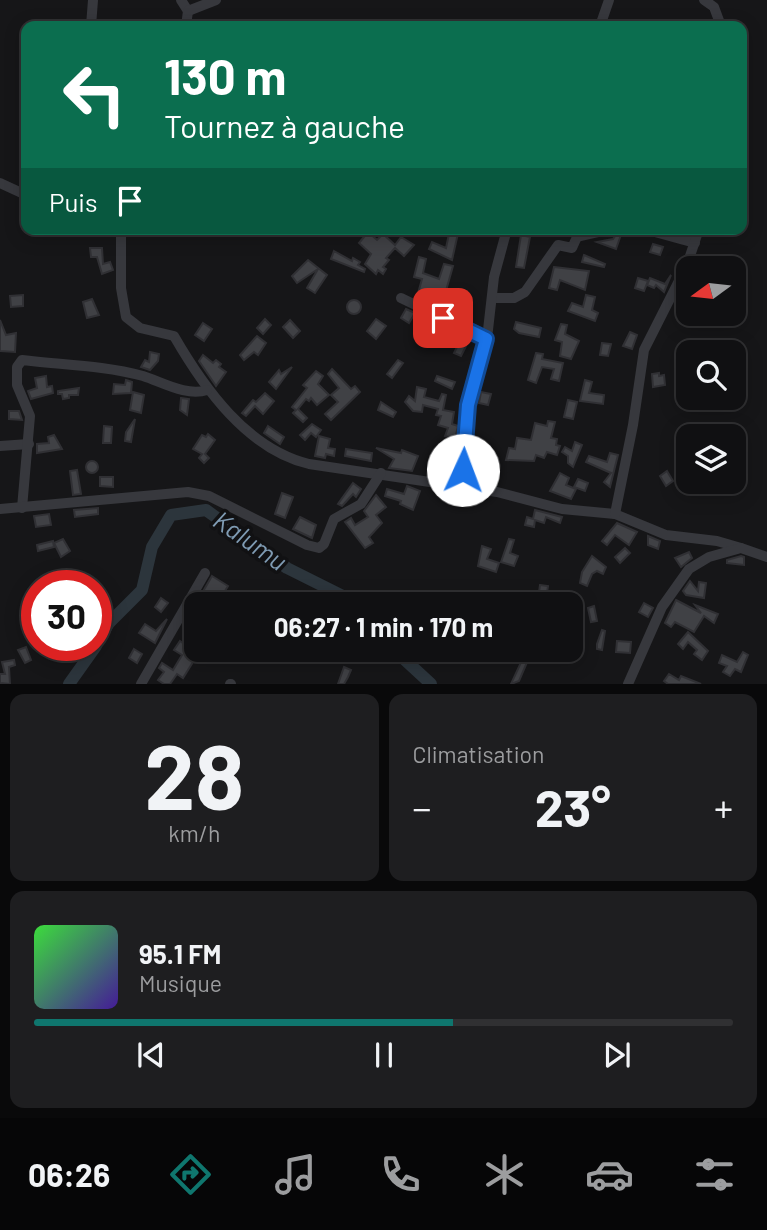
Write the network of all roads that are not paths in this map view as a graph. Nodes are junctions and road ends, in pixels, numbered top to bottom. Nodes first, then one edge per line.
1 (93, 0) edge
2 (181, 0) edge
3 (216, 0) edge
4 (609, 0) edge
5 (704, 0) edge
6 (188, 11) junction
7 (91, 21) edge
8 (187, 21) edge
9 (602, 21) edge
10 (719, 21) edge
11 (0, 183) edge
12 (21, 193) edge
13 (121, 235) edge
14 (505, 235) edge
15 (586, 235) edge
16 (666, 235) edge
17 (697, 235) edge
18 (695, 243) junction
19 (401, 298) dead end
20 (492, 298) junction
21 (486, 339) junction
22 (207, 390) junction
23 (29, 444) junction
24 (0, 446) edge
25 (381, 473) junction
26 (467, 488) junction
27 (22, 508) junction
28 (0, 509) edge
29 (614, 514) junction
30 (741, 548) junction
31 (767, 556) edge
32 (205, 573) dead end
33 (141, 684) edge
34 (628, 684) edge

1 - 7 street
2 - 6 street
3 - 6 street
4 - 9 street
5 - 10 street
6 - 8 street
11 - 12 street
13 - 22 street
14 - 20 street
15 - 20 street
16 - 18 street
17 - 18 street
18 - 29 street
19 - 21 street
20 - 21 street
21 - 26 street
22 - 23 street
22 - 25 street
23 - 24 street
23 - 27 street
25 - 26 street
25 - 27 street
26 - 29 street
27 - 28 street
29 - 30 street
30 - 31 street
30 - 34 street
32 - 33 street

